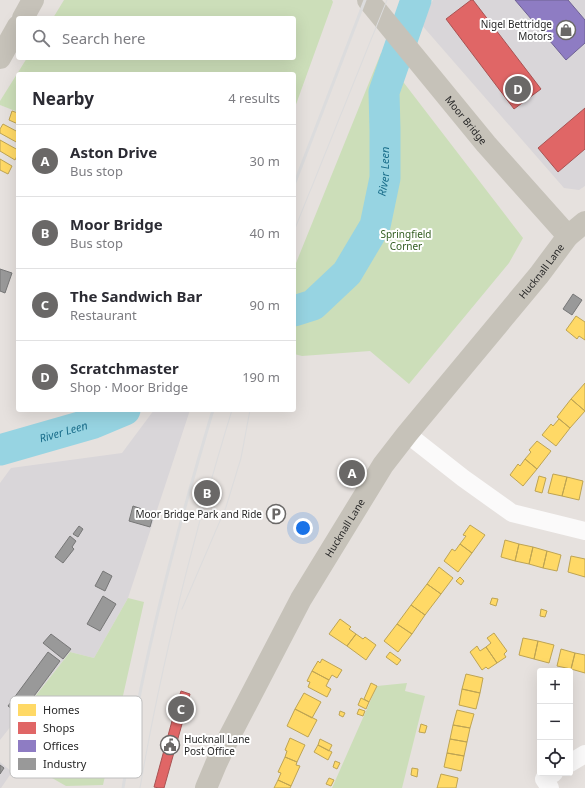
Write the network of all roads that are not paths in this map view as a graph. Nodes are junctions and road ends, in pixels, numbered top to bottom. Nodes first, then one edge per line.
1 (33, 0) edge
2 (368, 0) edge
3 (23, 16) edge
4 (16, 30) edge
5 (0, 58) edge
6 (585, 222) edge
7 (568, 236) junction
8 (406, 434) junction
9 (585, 531) edge
10 (585, 754) edge
11 (573, 761) edge
12 (550, 776) edge
13 (206, 788) edge
14 (550, 788) edge

1 - 3 main road
2 - 7 main road, Moor Bridge
4 - 5 main road
6 - 7 main road, Hucknall Lane
7 - 8 main road, Hucknall Lane
8 - 9 street
8 - 13 main road, Hucknall Lane
10 - 11 street
12 - 14 street

